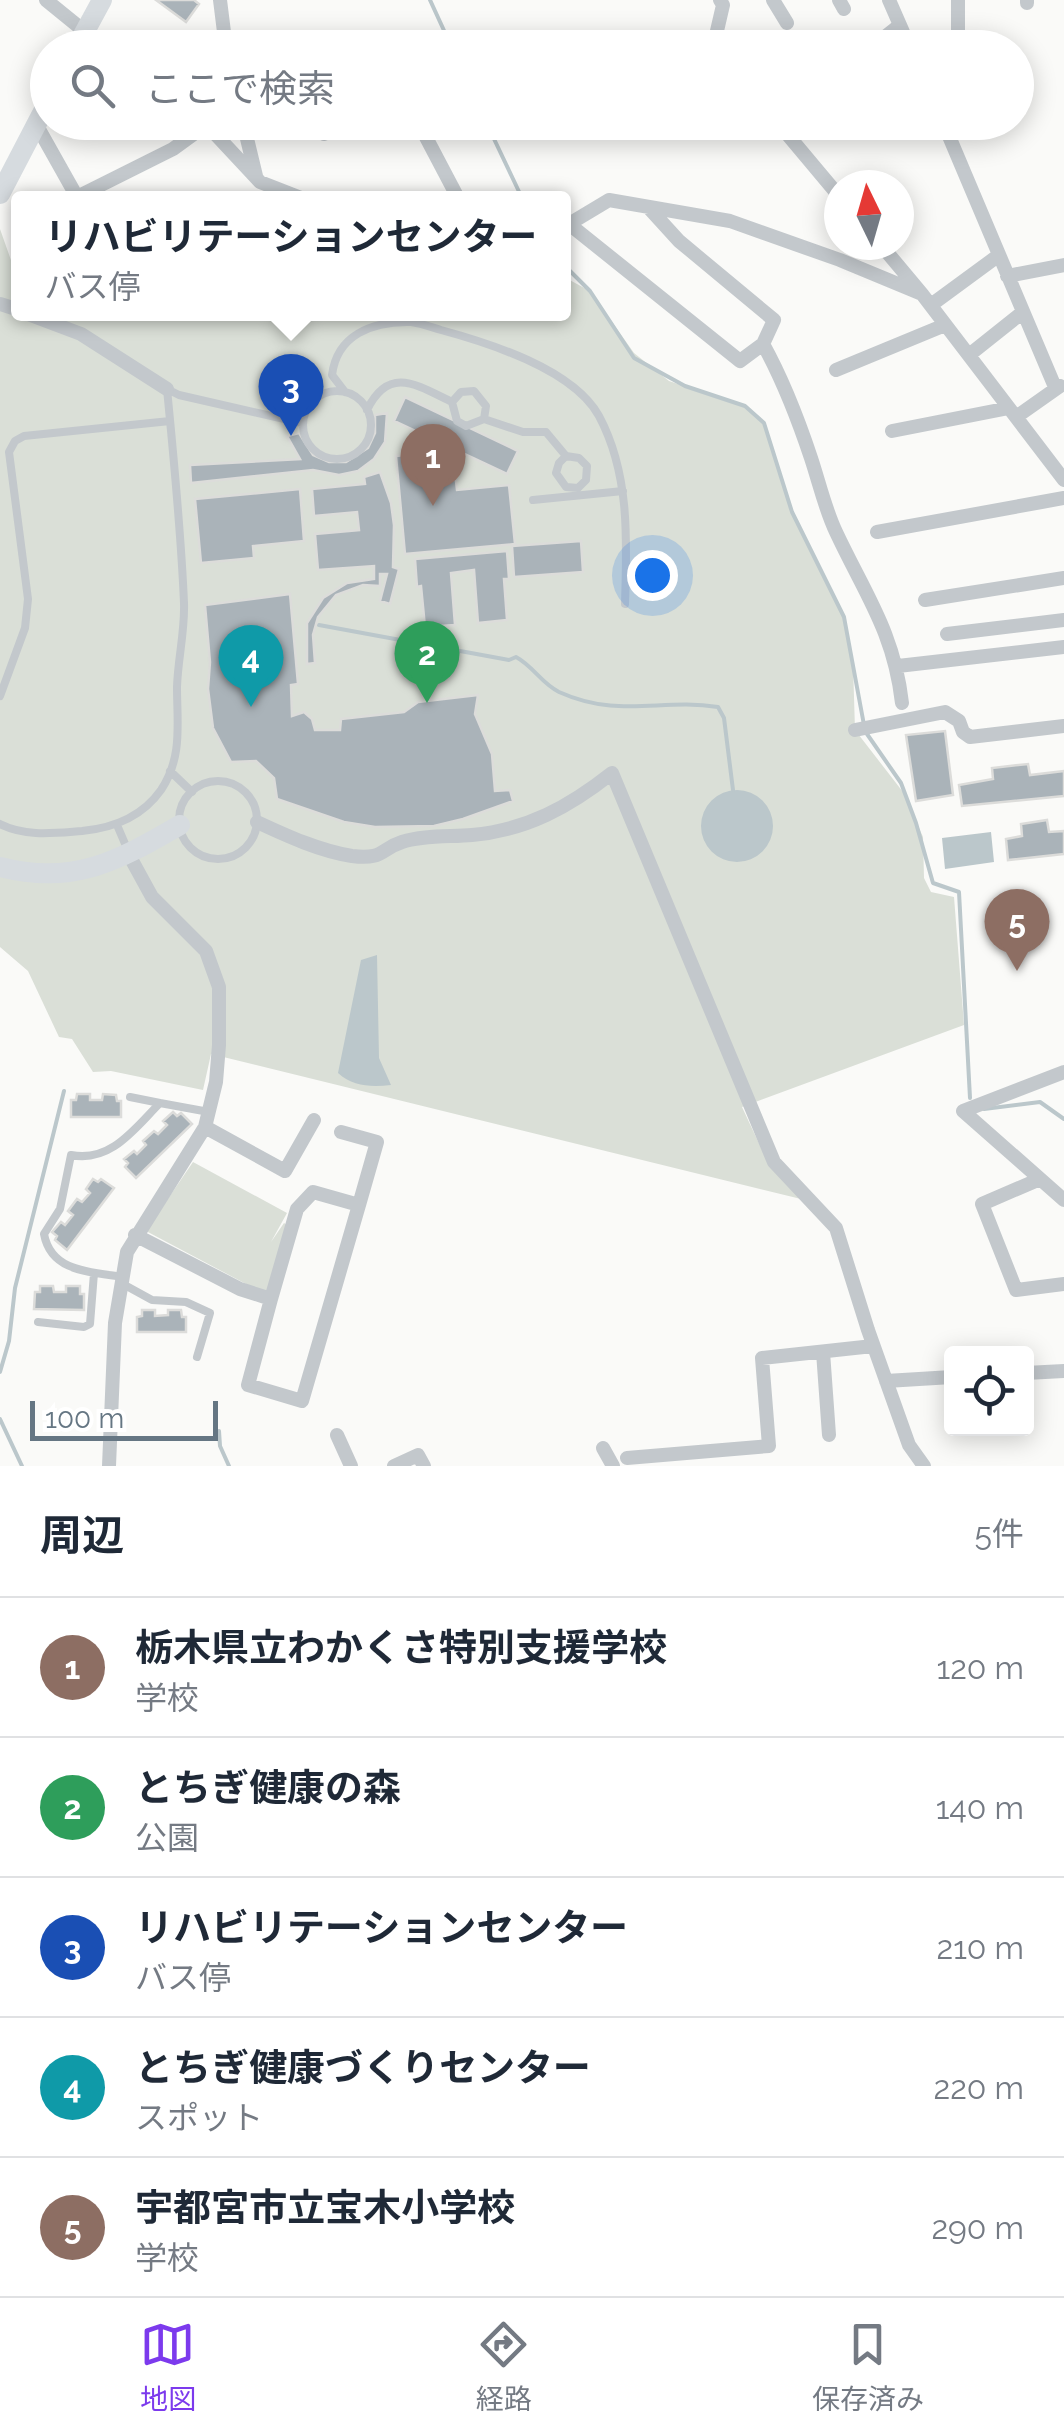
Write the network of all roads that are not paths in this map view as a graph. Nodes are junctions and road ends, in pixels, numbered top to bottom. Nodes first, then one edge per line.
1 (46, 0) edge
2 (102, 0) edge
3 (220, 0) edge
4 (720, 0) edge
5 (773, 0) edge
6 (889, 0) edge
7 (958, 0) edge
8 (786, 23) dead end
9 (900, 25) junction
10 (72, 30) edge
11 (86, 30) edge
12 (224, 30) edge
13 (717, 30) edge
14 (894, 30) edge
15 (902, 30) edge
16 (958, 30) edge
17 (30, 136) edge
18 (45, 140) edge
19 (185, 140) edge
20 (220, 140) edge
21 (247, 140) edge
22 (427, 140) edge
23 (792, 140) edge
24 (951, 140) edge
25 (958, 140) edge
26 (958, 155) junction
27 (256, 177) junction
28 (824, 178) edge
29 (74, 191) edge
30 (89, 191) edge
31 (286, 191) edge
32 (454, 191) edge
33 (0, 194) edge
34 (648, 208) junction
35 (571, 222) edge
36 (571, 229) edge
37 (999, 256) junction
38 (893, 260) edge
39 (1064, 264) edge
40 (1008, 276) junction
41 (927, 300) junction
42 (1023, 312) junction
43 (47, 321) edge
44 (946, 324) junction
45 (763, 344) junction
46 (969, 355) junction
47 (836, 370) dead end
48 (1060, 387) edge
49 (167, 389) junction
50 (346, 392) junction
51 (452, 402) junction
52 (368, 410) junction
53 (1013, 413) junction
54 (484, 419) junction
55 (170, 422) junction
56 (302, 423) junction
57 (892, 431) dead end
58 (566, 456) junction
59 (1064, 480) edge
60 (622, 491) junction
61 (1064, 498) edge
62 (534, 500) dead end
63 (877, 532) dead end
64 (1064, 578) edge
65 (925, 600) dead end
66 (625, 604) dead end
67 (1064, 620) edge
68 (946, 634) dead end
69 (1064, 647) edge
70 (898, 666) junction
71 (0, 696) edge
72 (902, 704) dead end
73 (1064, 726) edge
74 (855, 730) dead end
75 (170, 771) junction
76 (192, 792) junction
77 (257, 822) junction
78 (0, 824) edge
79 (116, 825) junction
80 (180, 825) junction
81 (129, 855) junction
82 (0, 867) edge
83 (1064, 1072) edge
84 (130, 1096) dead end
85 (160, 1103) junction
86 (207, 1120) junction
87 (314, 1120) dead end
88 (341, 1132) dead end
89 (1040, 1178) junction
90 (1064, 1200) edge
91 (359, 1204) junction
92 (135, 1234) junction
93 (94, 1273) junction
94 (122, 1280) junction
95 (1064, 1284) edge
96 (271, 1299) junction
97 (38, 1322) dead end
98 (873, 1346) junction
99 (822, 1352) junction
100 (197, 1358) dead end
101 (1064, 1371) edge
102 (1034, 1373) edge
103 (944, 1377) edge
104 (886, 1381) junction
105 (338, 1435) dead end
106 (829, 1435) dead end
107 (909, 1445) junction
108 (603, 1448) dead end
109 (677, 1460) edge
110 (620, 1462) edge
111 (109, 1466) edge
112 (351, 1466) edge
113 (394, 1466) edge
114 (424, 1466) edge
115 (915, 1466) edge
116 (924, 1466) edge

1 - 10 street
2 - 11 street
3 - 12 street
4 - 13 street
5 - 8 street
6 - 9 street
7 - 16 street
9 - 14 street
9 - 15 street
17 - 33 street
18 - 29 street
19 - 30 street
20 - 27 street
21 - 27 street
22 - 32 street
23 - 28 street
24 - 26 street
25 - 26 street
26 - 37 street
27 - 31 street
34 - 35 street
34 - 41 street
34 - 45 street
36 - 45 street
37 - 40 street
37 - 41 street
38 - 41 street
39 - 40 street
40 - 42 street
41 - 44 street
42 - 46 street
42 - 48 street
43 - 49 street
44 - 46 street
44 - 47 street
45 - 70 street
46 - 53 street
48 - 53 street
49 - 55 lane
49 - 56 lane
50 - 52 lane
50 - 56 lane
50 - 60 lane
51 - 52 lane
51 - 54 lane
51 - 54 lane
52 - 56 lane
53 - 57 street
53 - 59 street
54 - 58 lane
55 - 71 lane
55 - 75 lane
58 - 58 lane
60 - 62 lane
60 - 66 lane
61 - 63 street
64 - 65 street
67 - 68 street
69 - 70 street
70 - 72 street
73 - 74 street
75 - 76 lane
75 - 79 lane
76 - 77 lane
76 - 80 lane
77 - 80 lane
77 - 98 street
78 - 79 lane
79 - 81 lane
80 - 81 street
81 - 82 street
81 - 86 street
83 - 89 street
84 - 85 lane
85 - 86 lane
85 - 93 lane
86 - 87 street
86 - 92 street
88 - 91 street
89 - 90 street
89 - 95 street
91 - 96 street
91 - 96 street
92 - 94 street
92 - 96 street
93 - 94 lane
93 - 97 lane
94 - 100 lane
94 - 111 street
98 - 99 street
98 - 104 street
99 - 106 street
99 - 109 street
101 - 102 street
103 - 104 street
104 - 107 street
105 - 112 street
107 - 115 street
107 - 116 street
108 - 110 street
109 - 110 street
113 - 114 street

